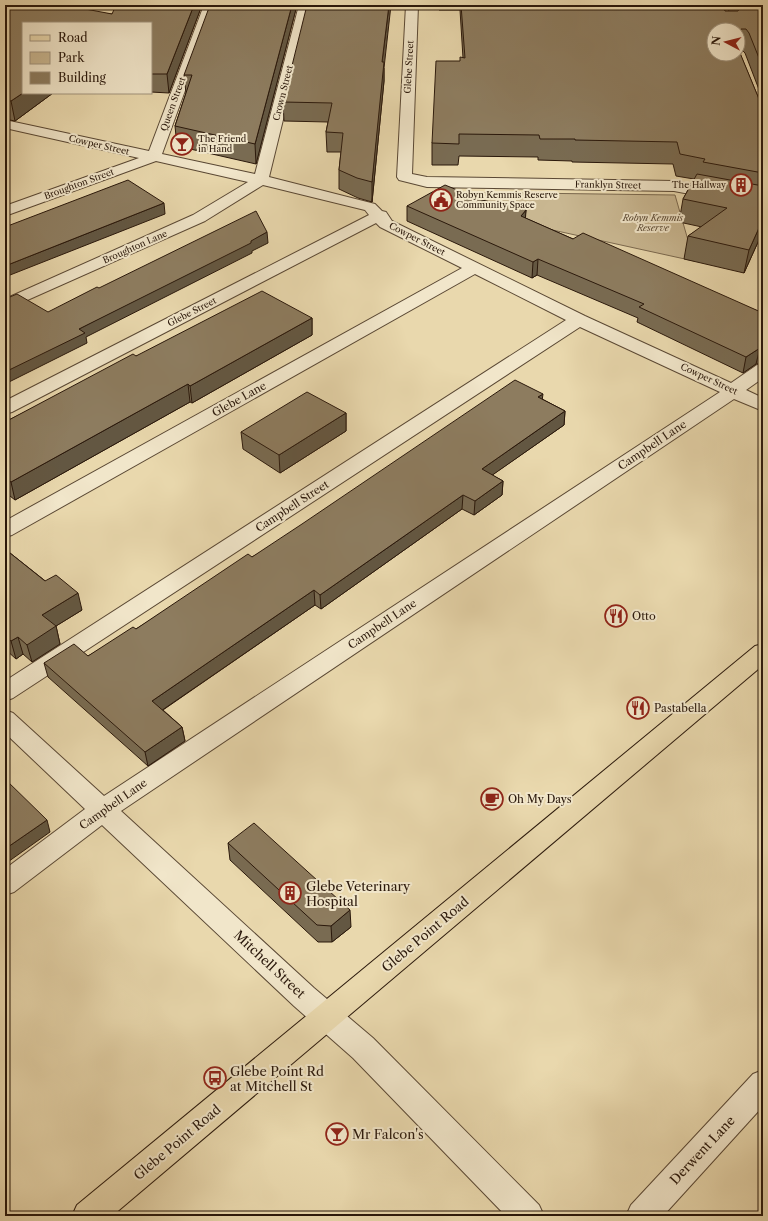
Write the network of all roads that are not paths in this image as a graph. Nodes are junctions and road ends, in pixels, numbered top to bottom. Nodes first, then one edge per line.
1 (210, 5) edge
2 (305, 5) edge
3 (412, 5) edge
4 (5, 124) edge
5 (154, 158) junction
6 (404, 177) joint
7 (261, 180) junction
8 (5, 201) edge
9 (763, 203) edge
10 (22, 205) junction
11 (5, 211) edge
12 (380, 215) junction
13 (474, 268) junction
14 (5, 305) edge
15 (579, 320) junction
16 (763, 369) edge
17 (734, 390) junction
18 (763, 405) edge
19 (5, 408) edge
20 (5, 530) edge
21 (763, 652) edge
22 (5, 692) edge
23 (5, 720) edge
24 (104, 809) junction
25 (5, 884) edge
26 (327, 1016) junction
27 (763, 1084) edge
28 (88, 1216) edge
29 (528, 1216) edge
30 (642, 1216) edge

1 - 5 street, Queen Street
2 - 7 street, Crown Street
3 - 6 street, Glebe Street
4 - 5 street, Cowper Street
5 - 7 street, Cowper Street
5 - 10 street, Broughton Street
6 - 9 street, Franklyn Street
7 - 12 street, Cowper Street
7 - 14 street, Broughton Lane
8 - 10 street
10 - 11 street, Broughton Street
12 - 13 street, Cowper Street
12 - 19 street, Glebe Street
13 - 15 street, Cowper Street
13 - 20 street, Glebe Lane
15 - 17 street, Cowper Street
15 - 22 street, Campbell Street
16 - 17 street, Campbell Lane
17 - 18 street, Cowper Street
17 - 24 street, Campbell Lane
21 - 26 main road, Glebe Point Road
23 - 24 street, Mitchell Street
24 - 25 street, Campbell Lane
24 - 26 street, Mitchell Street
26 - 28 main road, Glebe Point Road
26 - 29 street, Mitchell Street
27 - 30 street, Derwent Lane

